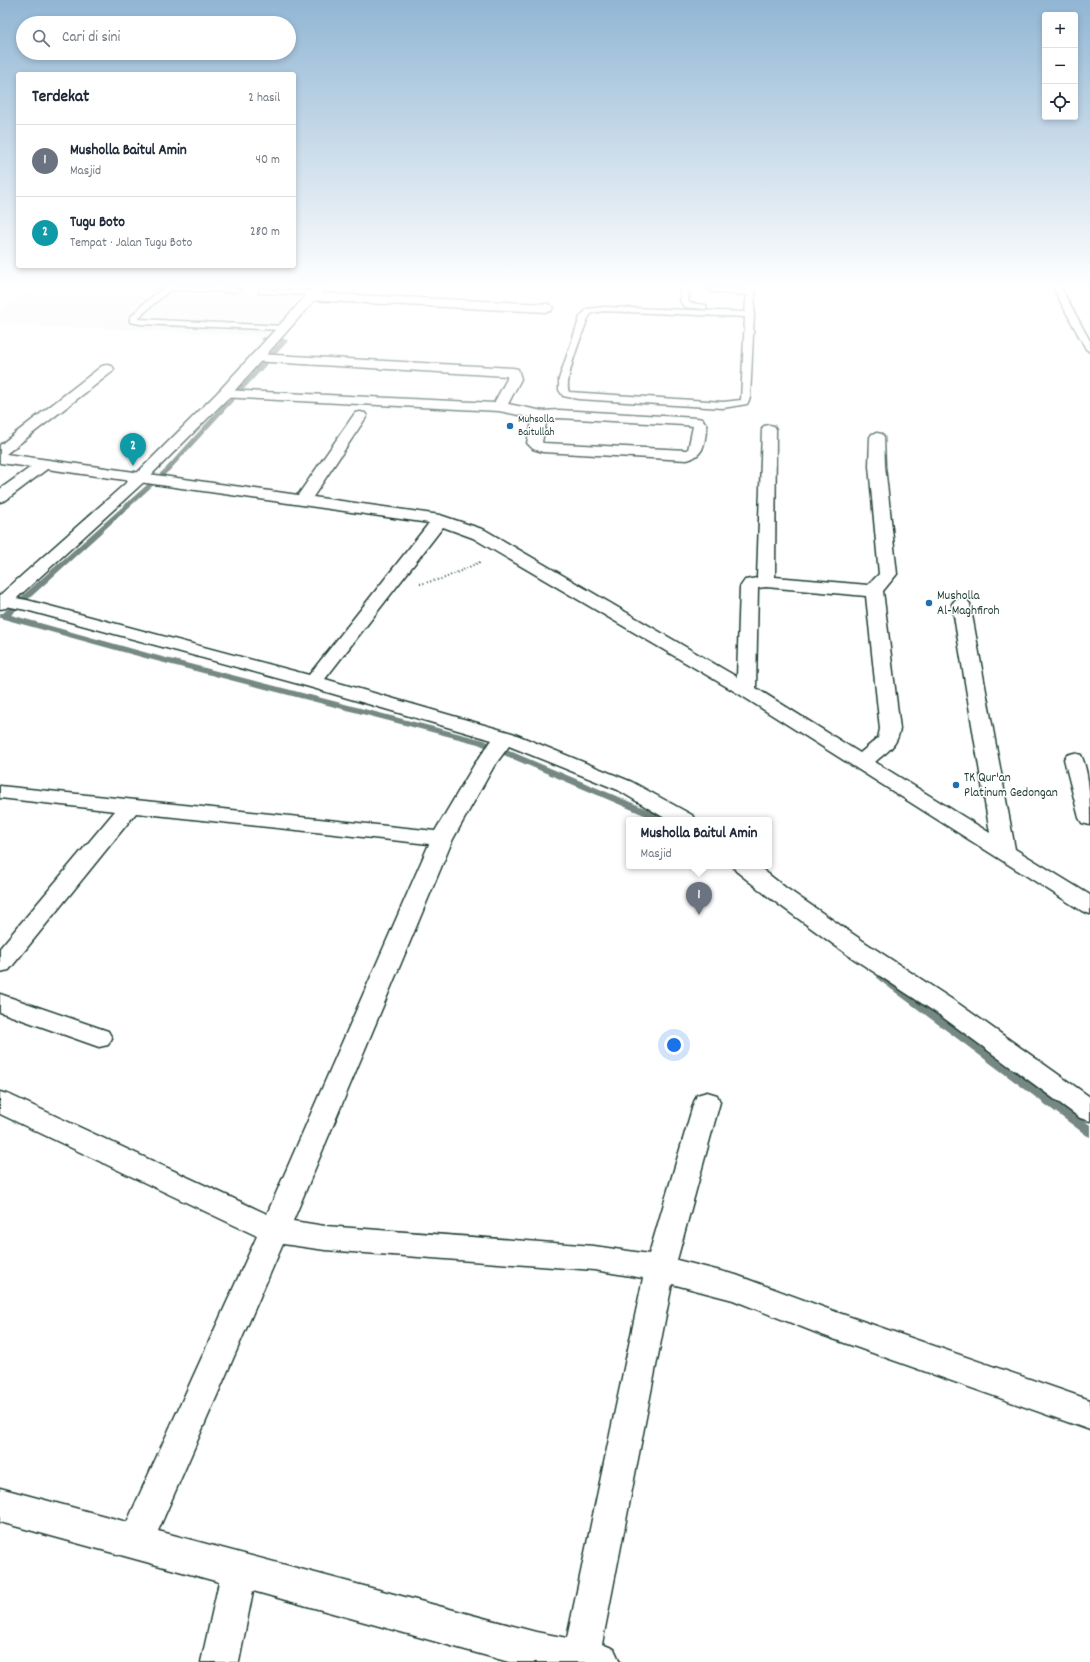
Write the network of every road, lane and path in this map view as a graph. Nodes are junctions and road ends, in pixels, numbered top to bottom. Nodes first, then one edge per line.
1 (258, 364) edge
2 (427, 364) edge
3 (568, 364) edge
4 (747, 364) edge
5 (107, 369) dead end
6 (232, 394) junction
7 (499, 407) junction
8 (543, 415) junction
9 (360, 416) dead end
10 (769, 429) dead end
11 (877, 437) dead end
12 (0, 452) edge
13 (0, 458) edge
14 (44, 464) junction
15 (152, 478) junction
16 (0, 497) edge
17 (303, 499) junction
18 (440, 520) junction
19 (502, 547) junction
20 (766, 576) junction
21 (881, 584) junction
22 (390, 585) junction
23 (11, 603) edge
24 (961, 604) dead end
25 (313, 682) junction
26 (746, 690) junction
27 (496, 749) junction
28 (1074, 758) dead end
29 (862, 762) junction
30 (0, 792) edge
31 (131, 804) junction
32 (679, 817) edge
33 (1090, 818) edge
34 (442, 839) junction
35 (1004, 851) junction
36 (748, 869) edge
37 (1087, 902) edge
38 (0, 964) edge
39 (0, 1003) edge
40 (99, 1038) dead end
41 (0, 1102) edge
42 (707, 1102) dead end
43 (1090, 1111) edge
44 (274, 1231) junction
45 (660, 1268) junction
46 (1090, 1416) edge
47 (0, 1505) edge
48 (136, 1541) junction
49 (240, 1570) junction
50 (536, 1657) edge
51 (591, 1660) edge
52 (220, 1662) edge

1 - 6 street
2 - 7 street
3 - 4 lane
5 - 12 street
6 - 7 street
6 - 15 street
7 - 8 street
8 - 8 street
9 - 17 street
10 - 20 street
11 - 21 street
13 - 14 street
14 - 15 street
14 - 16 street
15 - 17 street
15 - 23 street
17 - 18 street
18 - 19 street
18 - 22 street
19 - 22 path
19 - 26 street
20 - 21 street
20 - 26 street
21 - 29 street
22 - 25 street
23 - 25 street
24 - 35 street
25 - 27 street
26 - 29 street
27 - 32 street
27 - 34 street
28 - 33 street
29 - 35 street
30 - 31 street
31 - 34 street
31 - 38 street
34 - 44 street
35 - 37 street
36 - 43 street
39 - 40 street
41 - 44 street
42 - 45 street
44 - 45 street
44 - 48 street
45 - 46 street
45 - 51 street
47 - 48 street
48 - 49 street
49 - 50 street
49 - 52 street
50 - 51 street

